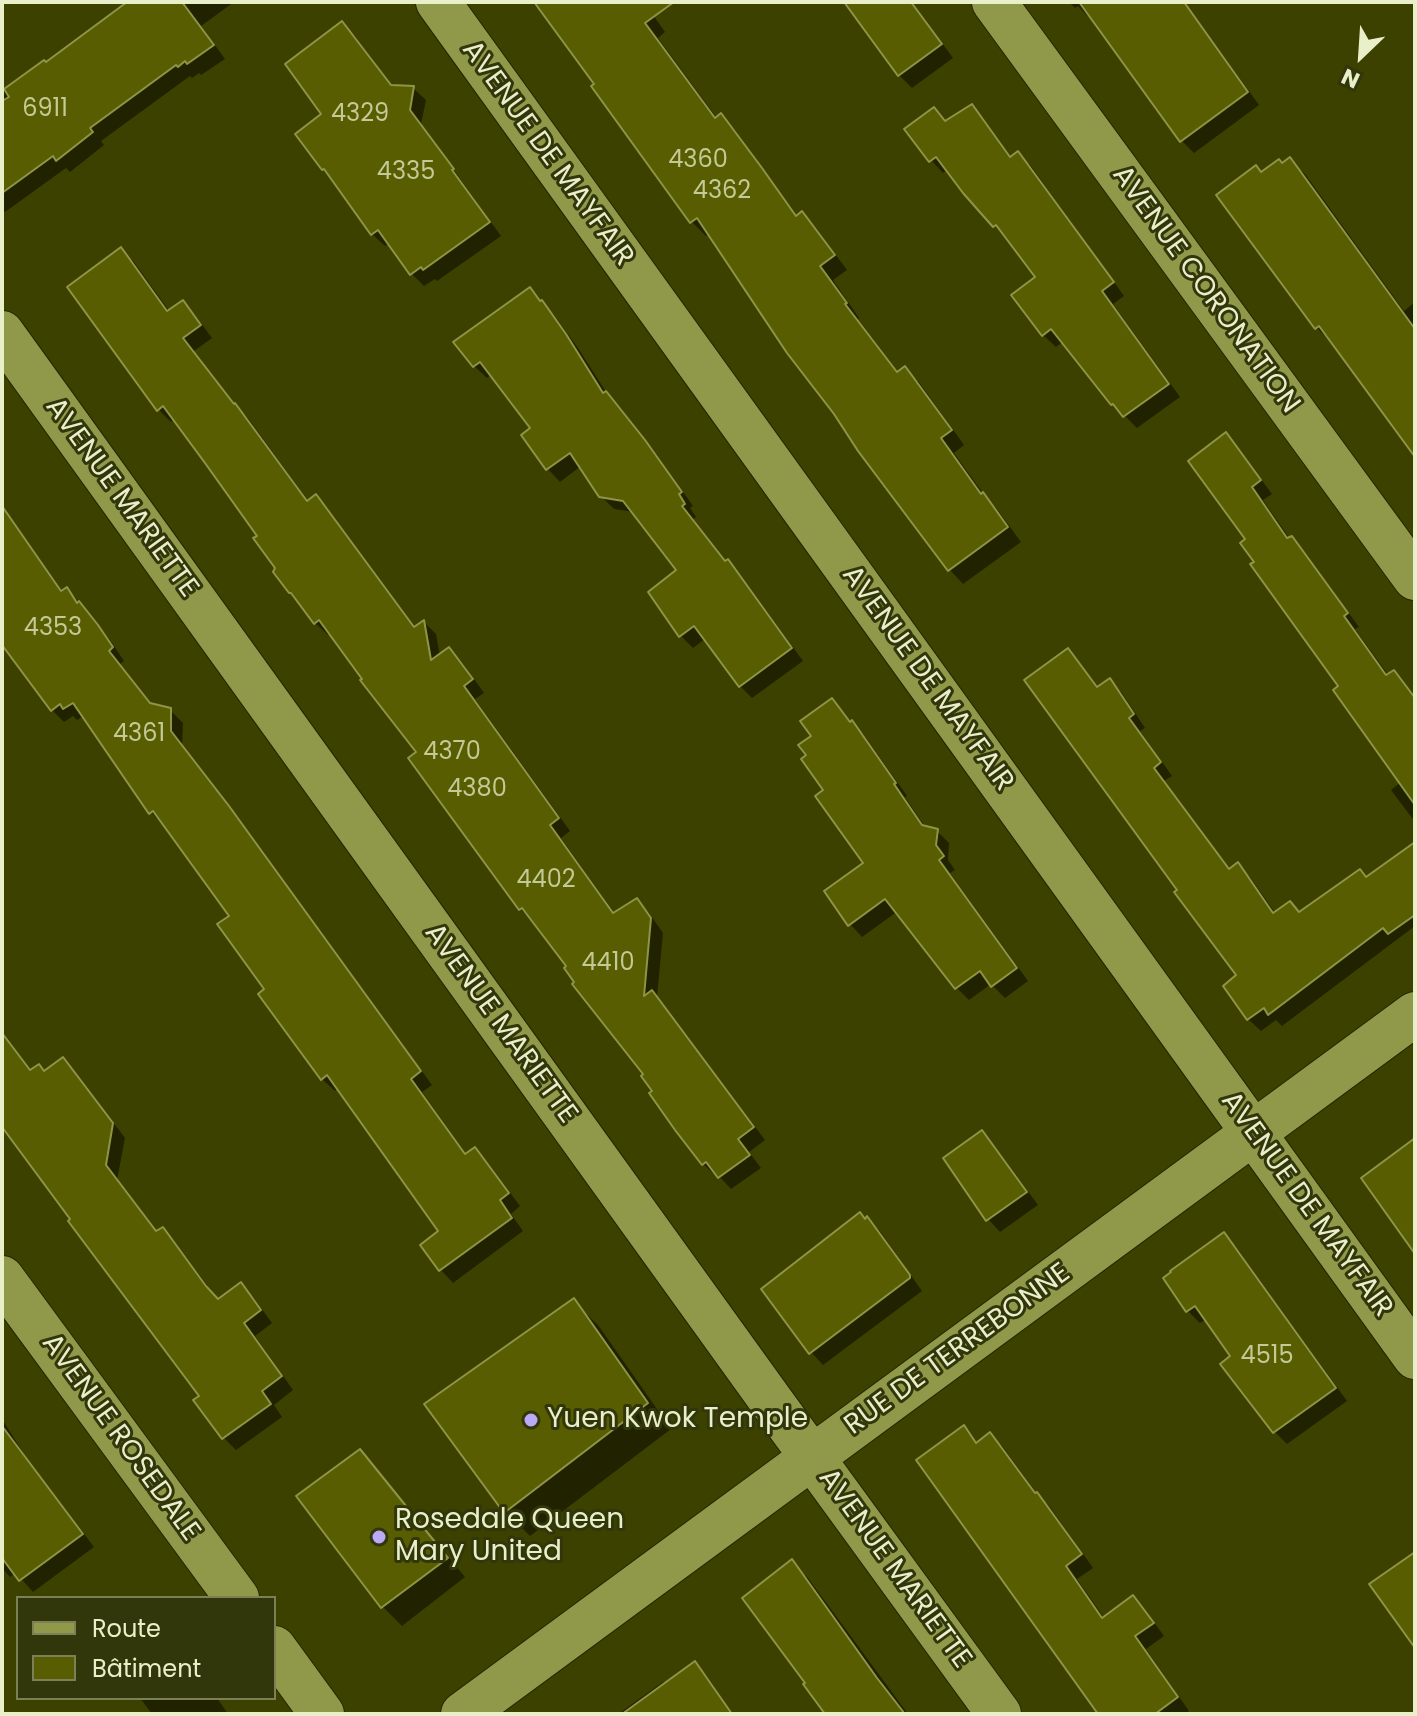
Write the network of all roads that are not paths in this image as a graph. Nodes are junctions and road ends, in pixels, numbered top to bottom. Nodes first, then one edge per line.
1 (438, 2) edge
2 (994, 2) edge
3 (2, 333) edge
4 (1415, 578) edge
5 (1415, 1014) edge
6 (1254, 1133) junction
7 (2, 1278) edge
8 (1415, 1357) edge
9 (813, 1457) junction
10 (236, 1596) edge
11 (276, 1651) edge
12 (322, 1714) edge
13 (463, 1714) edge
14 (999, 1714) edge

1 - 6 street, AVENUE DE MAYFAIR
2 - 4 street, AVENUE CORONATION
3 - 9 street, AVENUE MARIETTE
5 - 6 street, RUE DE TERREBONNE
6 - 8 street, AVENUE DE MAYFAIR
6 - 9 street, RUE DE TERREBONNE
7 - 10 street, AVENUE ROSEDALE
9 - 13 street, RUE DE TERREBONNE
9 - 14 street, AVENUE MARIETTE
11 - 12 street

